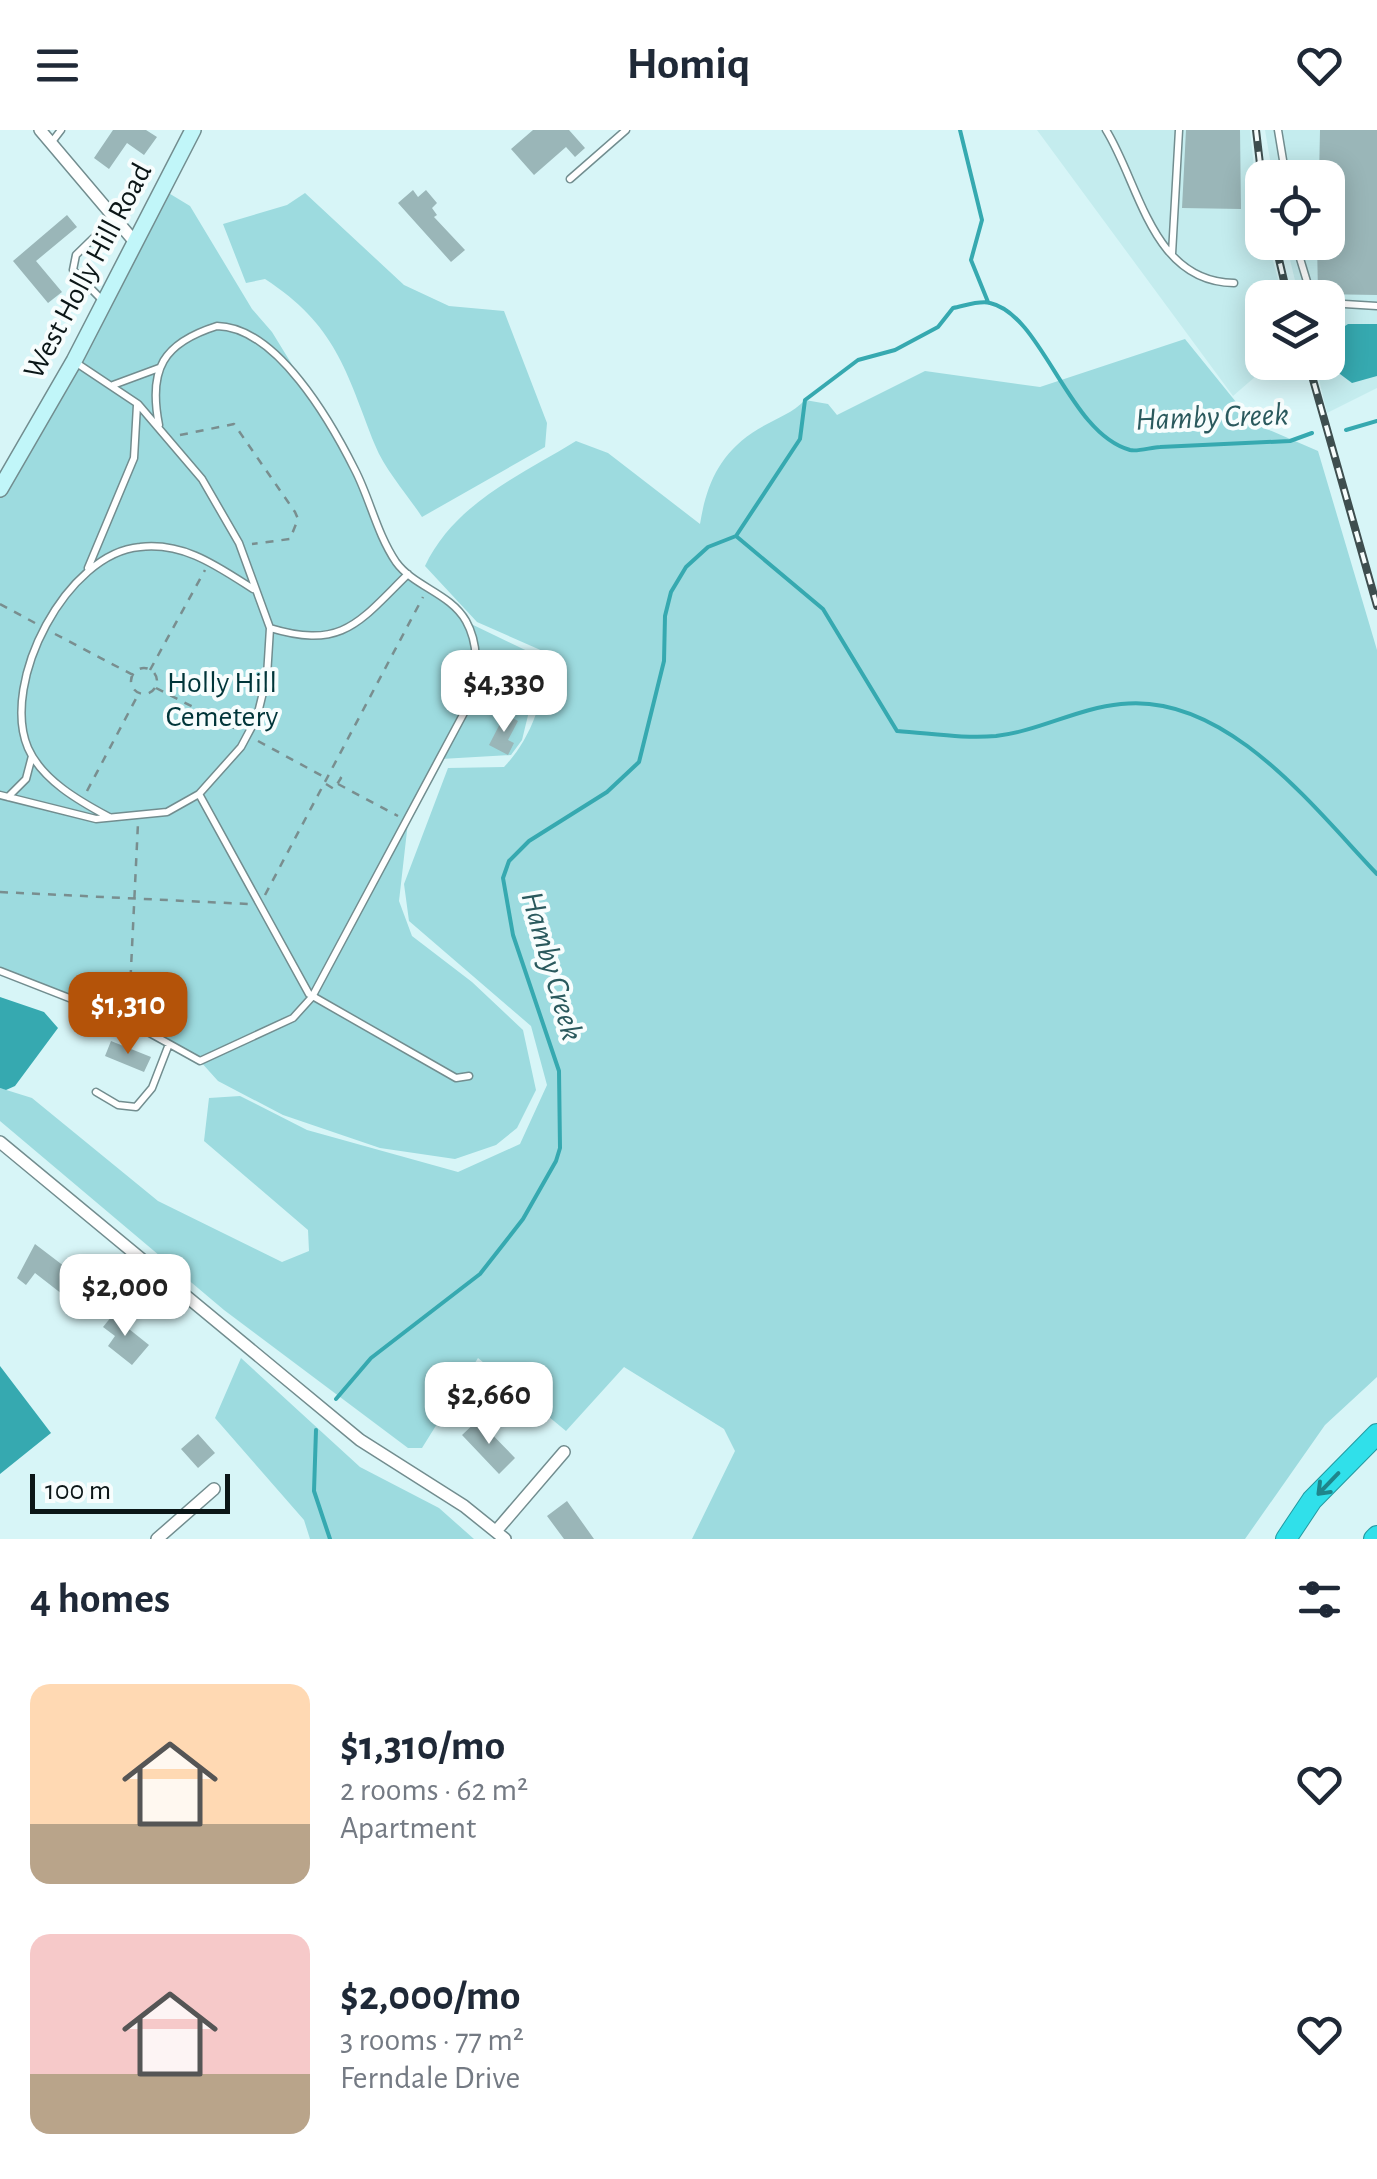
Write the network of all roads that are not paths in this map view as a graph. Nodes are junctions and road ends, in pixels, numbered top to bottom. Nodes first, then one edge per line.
1 (40, 130) edge
2 (61, 130) edge
3 (193, 130) edge
4 (626, 130) edge
5 (1106, 130) edge
6 (1179, 130) edge
7 (1278, 130) edge
8 (51, 143) junction
9 (1283, 160) edge
10 (570, 179) dead end
11 (114, 218) junction
12 (134, 242) junction
13 (1172, 255) junction
14 (1234, 283) dead end
15 (104, 302) junction
16 (1345, 304) edge
17 (1377, 306) edge
18 (74, 361) junction
19 (158, 368) junction
20 (111, 385) junction
21 (138, 404) junction
22 (159, 426) junction
23 (0, 489) edge
24 (86, 574) junction
25 (408, 574) junction
26 (255, 590) junction
27 (270, 628) junction
28 (32, 755) junction
29 (199, 794) junction
30 (4, 796) edge
31 (110, 818) junction
32 (0, 971) edge
33 (312, 997) junction
34 (169, 1044) junction
35 (468, 1076) dead end
36 (96, 1092) dead end
37 (0, 1142) edge
38 (1377, 1434) edge
39 (564, 1452) dead end
40 (214, 1489) dead end
41 (501, 1534) edge
42 (156, 1539) edge
43 (1286, 1539) edge

1 - 8 street
2 - 8 lane
3 - 12 street, West Holly Hill Road
4 - 10 lane
5 - 13 lane
6 - 13 lane
7 - 9 lane
8 - 11 street
11 - 12 street
11 - 15 lane
12 - 15 street, West Holly Hill Road
13 - 14 lane
15 - 18 street, West Holly Hill Road
16 - 17 lane
18 - 20 lane
18 - 23 street, West Holly Hill Road
19 - 20 lane
19 - 22 lane
19 - 25 lane
20 - 21 lane
21 - 22 lane
21 - 24 lane
22 - 26 lane
24 - 26 lane
24 - 28 lane
25 - 27 lane
25 - 33 lane
26 - 27 lane
27 - 29 lane
28 - 30 lane
28 - 31 lane
29 - 31 lane
29 - 33 lane
30 - 31 lane
32 - 34 lane
33 - 34 lane
33 - 35 lane
34 - 36 lane
37 - 41 street
38 -> 43 highway
39 - 41 street
40 - 42 street

